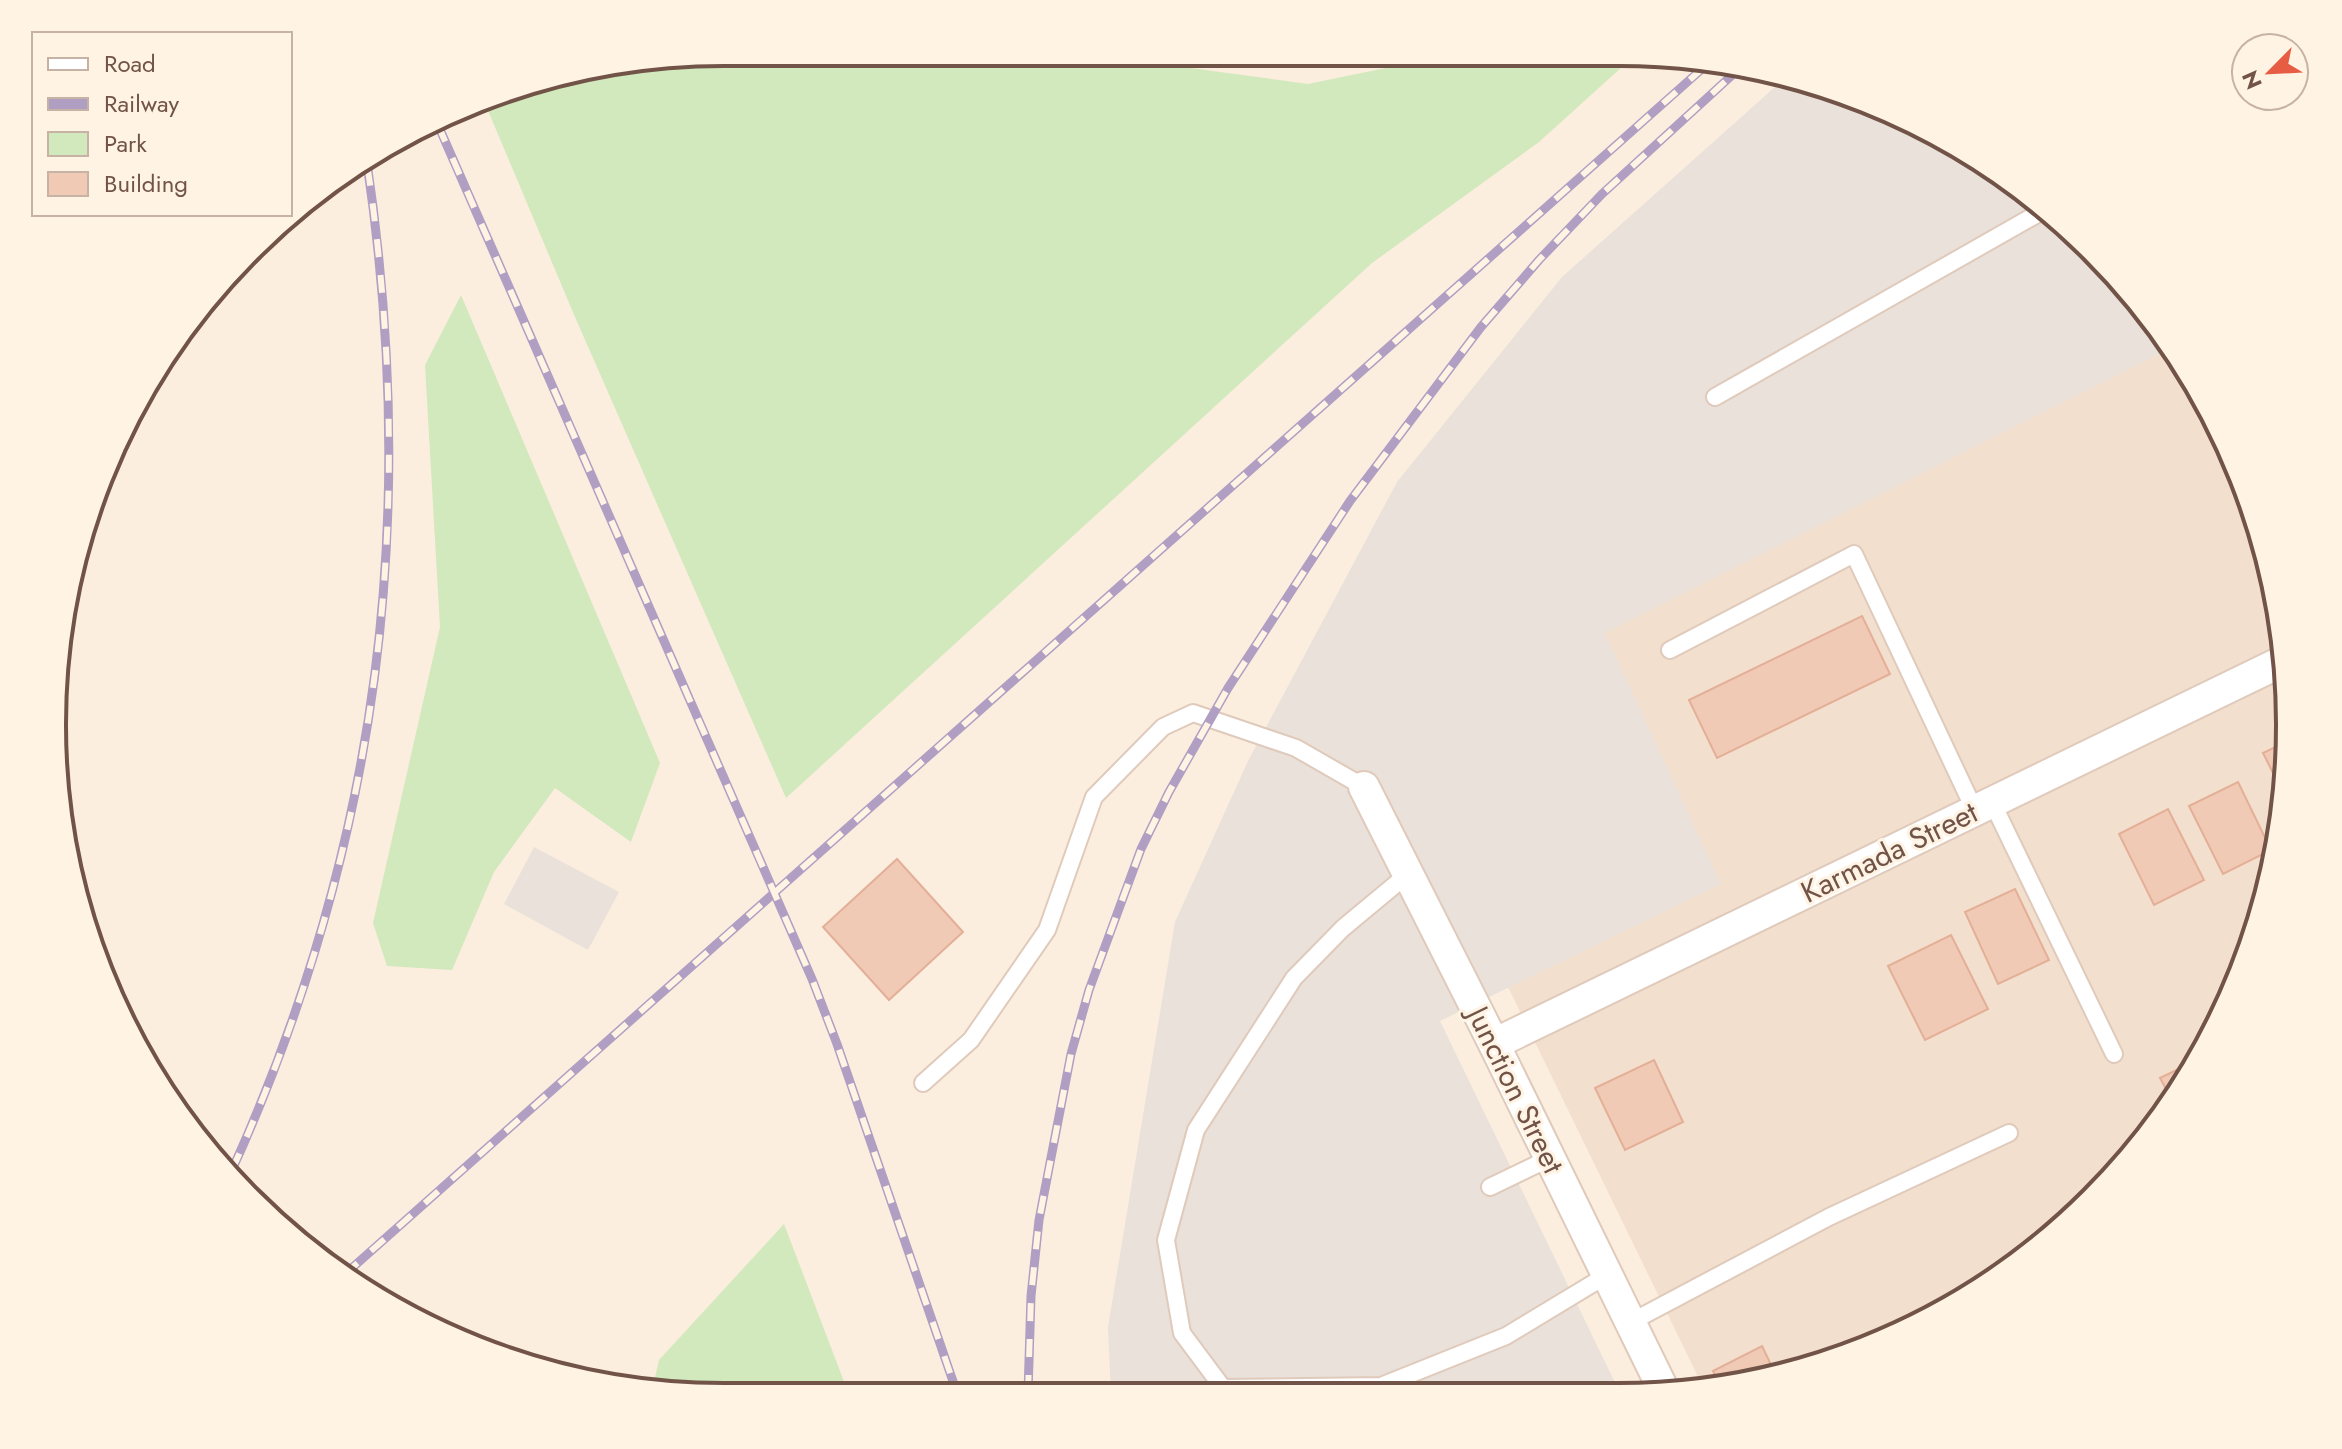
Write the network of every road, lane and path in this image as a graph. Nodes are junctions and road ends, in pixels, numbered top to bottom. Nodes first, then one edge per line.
1 (2035, 215) edge
2 (1715, 397) dead end
3 (1670, 650) dead end
4 (2273, 666) edge
5 (1364, 787) joint
6 (1984, 806) junction
7 (1408, 874) junction
8 (1494, 1044) junction
9 (2114, 1054) dead end
10 (923, 1083) dead end
11 (2009, 1133) dead end
12 (1550, 1158) junction
13 (1490, 1187) dead end
14 (1607, 1275) junction
15 (1631, 1322) junction
16 (1660, 1382) edge
17 (1219, 1383) edge
18 (1388, 1383) edge

1 - 2 lane
3 - 6 lane
4 - 6 street, Karmada Street
5 - 7 street, Junction Street
5 - 10 lane
6 - 8 street, Karmada Street
6 - 9 lane
7 - 8 street, Junction Street
7 - 17 lane
8 - 12 street, Junction Street
11 - 15 lane
12 - 13 lane
12 - 14 street, Junction Street
14 - 15 street, Junction Street
14 - 18 lane
15 - 16 street, Junction Street

